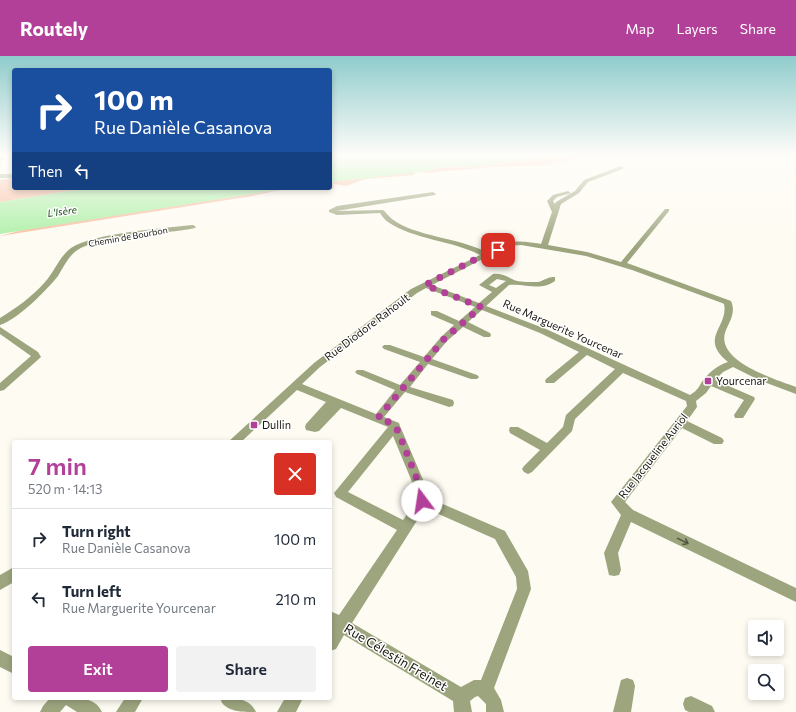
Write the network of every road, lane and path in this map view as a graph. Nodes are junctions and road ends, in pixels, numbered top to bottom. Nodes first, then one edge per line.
1 (583, 187) edge
2 (434, 194) dead end
3 (667, 210) dead end
4 (193, 227) dead end
5 (544, 246) junction
6 (486, 255) junction
7 (623, 264) junction
8 (552, 279) dead end
9 (512, 282) junction
10 (425, 285) junction
11 (497, 292) junction
12 (481, 307) junction
13 (434, 313) dead end
14 (0, 322) edge
15 (461, 324) junction
16 (0, 330) edge
17 (487, 335) dead end
18 (387, 347) dead end
19 (586, 351) junction
20 (426, 360) junction
21 (735, 363) junction
22 (622, 368) junction
23 (360, 372) dead end
24 (474, 377) dead end
25 (550, 381) dead end
26 (708, 381) junction
27 (295, 385) junction
28 (0, 388) edge
29 (401, 388) junction
30 (796, 391) edge
31 (691, 399) junction
32 (449, 403) dead end
33 (739, 415) dead end
34 (378, 418) junction
35 (679, 422) junction
36 (395, 426) junction
37 (514, 430) dead end
38 (236, 440) edge
39 (718, 441) dead end
40 (548, 449) junction
41 (528, 469) dead end
42 (422, 501) junction
43 (628, 514) junction
44 (406, 528) junction
45 (614, 570) dead end
46 (12, 575) edge
47 (0, 583) edge
48 (796, 595) edge
49 (336, 621) edge
50 (332, 636) edge
51 (0, 658) edge
52 (12, 665) edge
53 (627, 686) dead end
54 (485, 690) junction
55 (67, 700) edge
56 (73, 700) edge
57 (134, 700) edge
58 (294, 700) edge
59 (229, 701) dead end
60 (691, 704) dead end
61 (462, 705) edge
62 (49, 712) edge
63 (93, 712) edge
64 (125, 712) edge
65 (247, 712) edge
66 (286, 712) edge
67 (495, 712) edge
68 (622, 712) edge
69 (706, 712) edge

1 - 5 street
2 - 6 street
3 - 7 street
4 - 14 street, Chemin de Bourbon
5 - 6 street, Rue Diodore Rahoult
5 - 7 street, Rue Diodore Rahoult
6 - 10 street, Rue Diodore Rahoult
7 - 21 street, Rue Diodore Rahoult
8 - 9 street
9 - 11 street
9 - 11 street
10 - 12 street, Rue Marguerite Yourcenar
10 - 27 street, Rue Diodore Rahoult
11 - 12 street
12 - 15 street
12 - 19 street, Rue Marguerite Yourcenar
13 - 15 street
15 - 17 street
15 - 20 street
16 - 28 street
18 - 20 street
19 - 22 street, Rue Marguerite Yourcenar
19 - 25 street
20 - 24 street
20 - 29 street
21 - 26 street, Rue Jacqueline Auriol
21 - 30 street
22 - 31 street, Rue Marguerite Yourcenar
22 - 40 street
23 - 29 street
26 - 31 street, Rue Jacqueline Auriol
26 - 33 street
27 - 34 street
27 - 38 street, Rue Diodore Rahoult
29 - 32 street
29 - 34 street
31 - 35 street, Rue Jacqueline Auriol
34 - 36 street
35 - 39 street
35 - 43 street, Rue Jacqueline Auriol
36 - 42 street
36 - 44 street
37 - 40 street
40 - 41 street
42 - 44 street
42 - 54 street
43 - 45 street
43 -> 48 street
44 - 49 street
46 - 47 street
49 - 50 street
49 - 61 street, Rue Célestin Freinet
51 - 52 street
53 - 68 street
54 - 61 street
54 - 67 street
55 - 62 street
56 - 63 street
57 - 64 street
58 - 66 street
59 - 65 street
60 - 69 street

